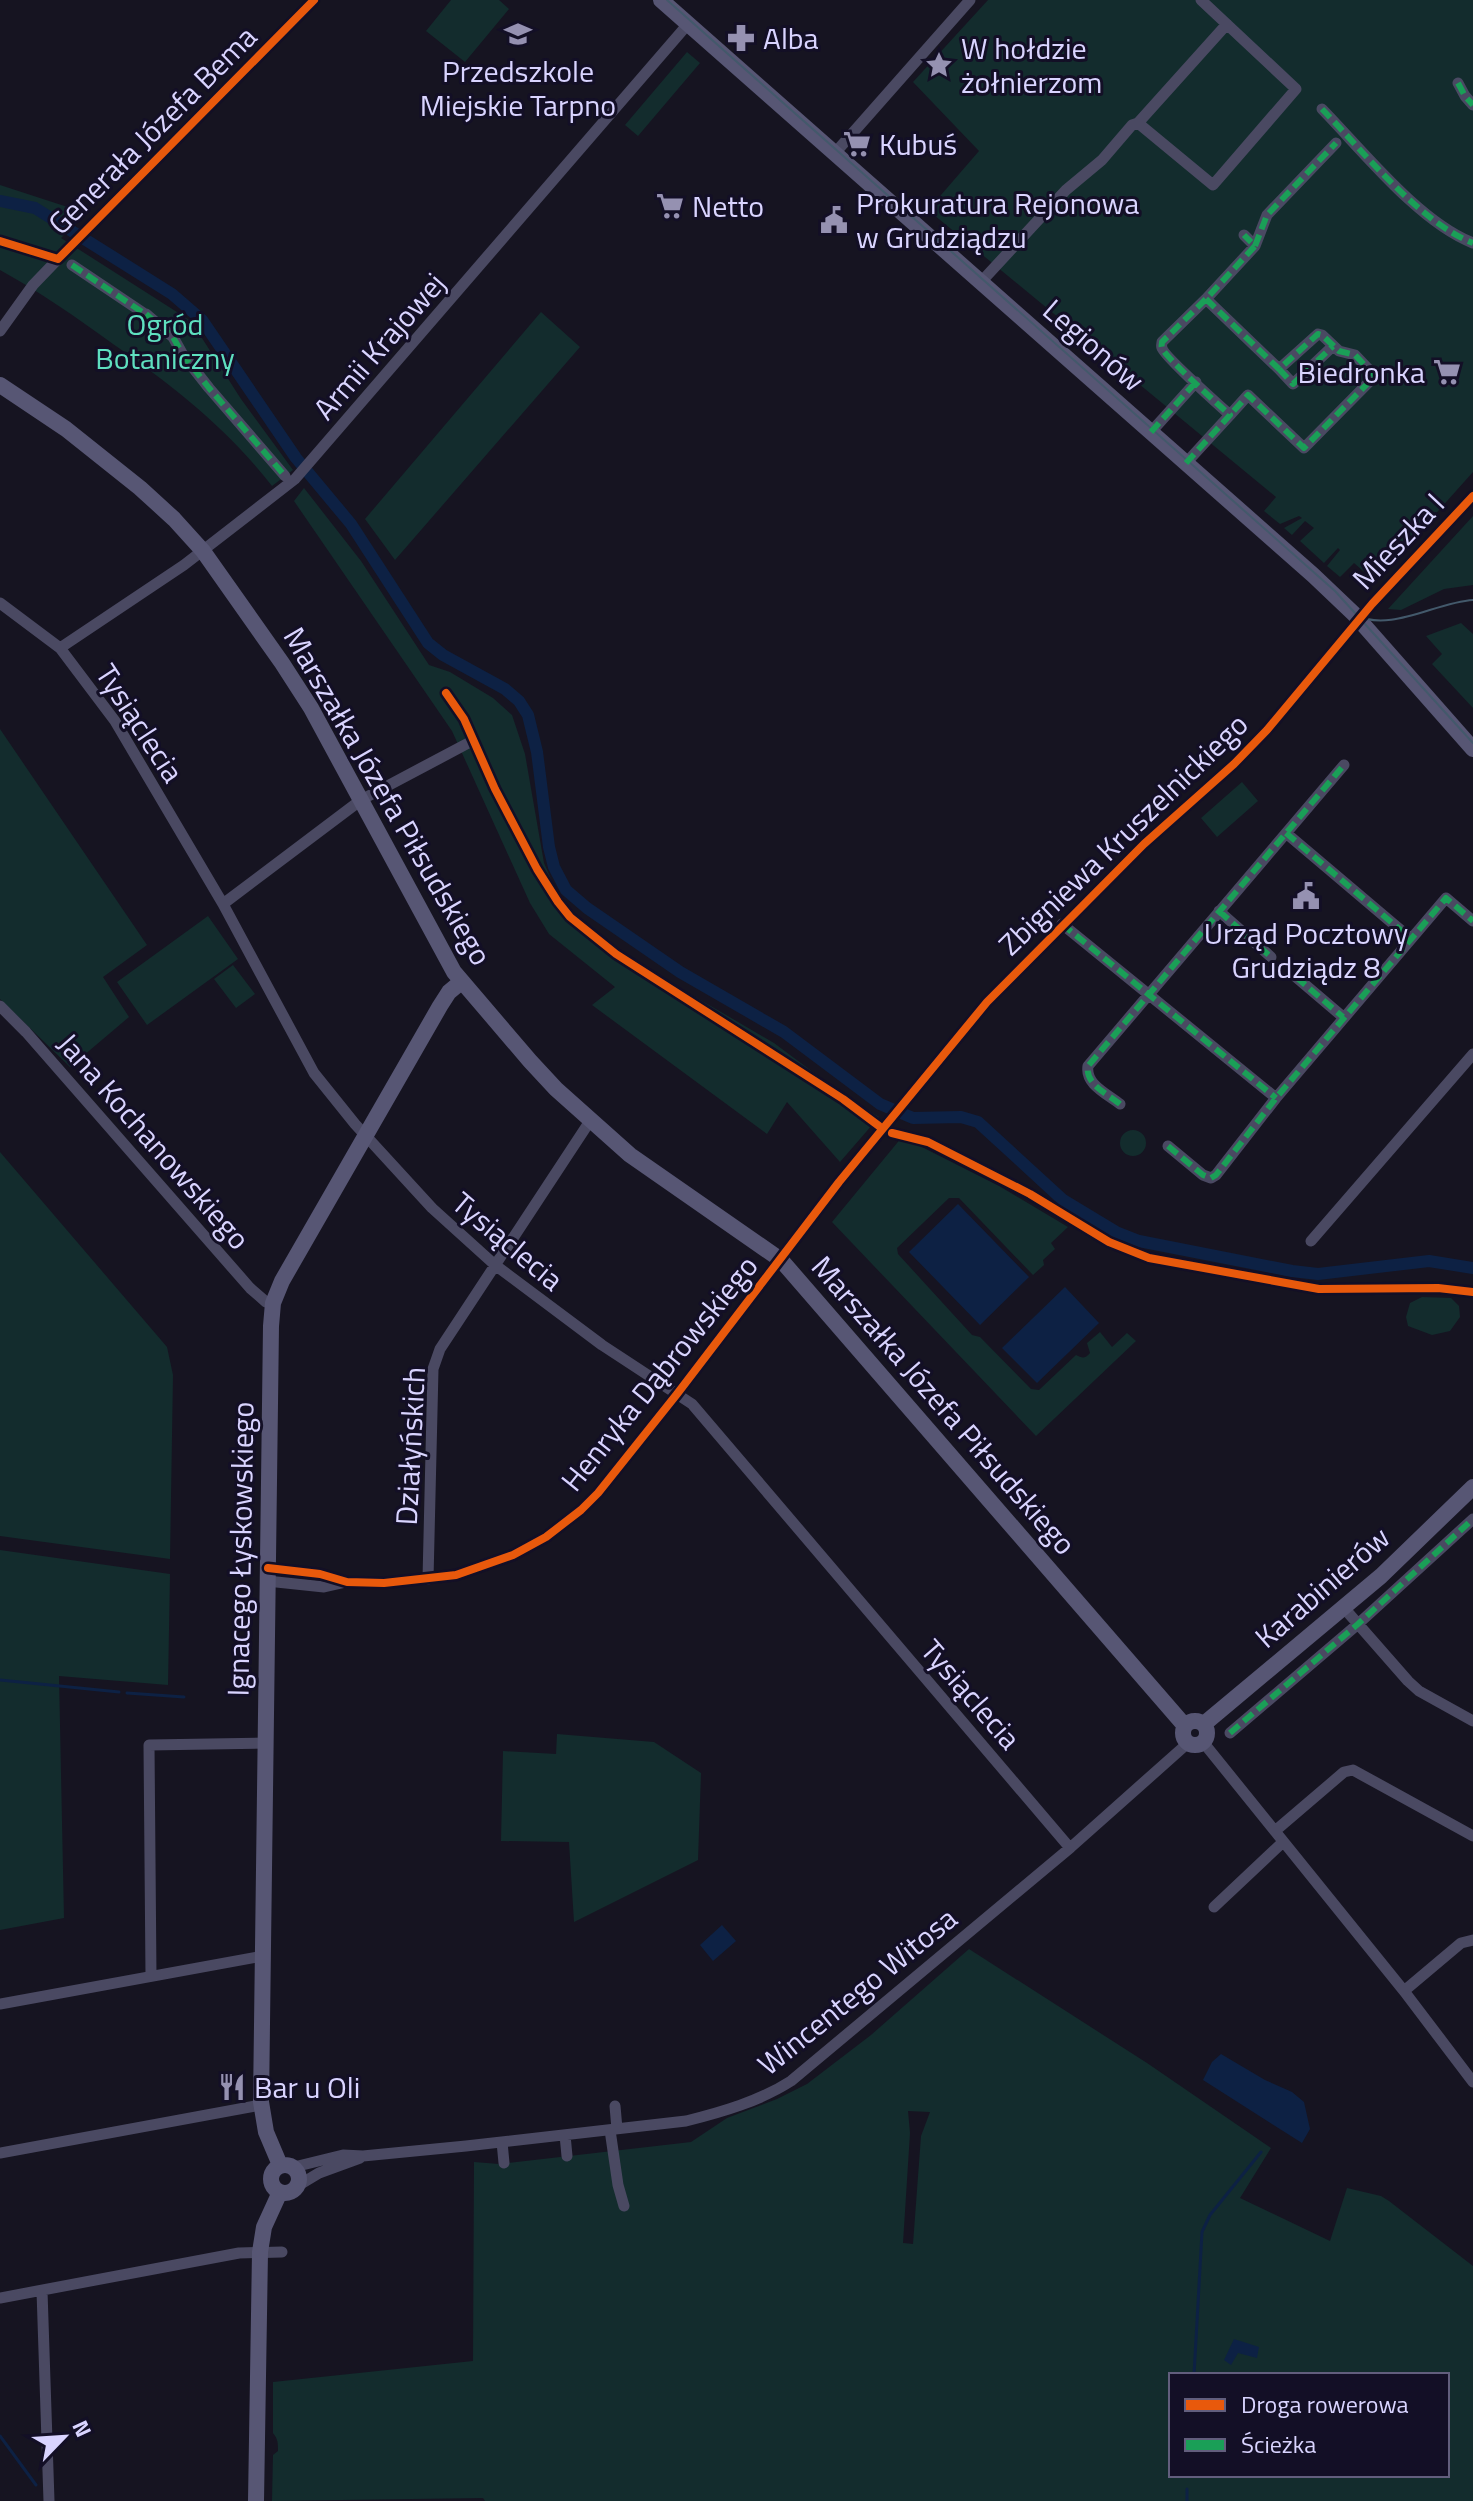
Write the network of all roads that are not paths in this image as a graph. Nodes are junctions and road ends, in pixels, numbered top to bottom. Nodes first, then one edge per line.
1 (314, 0) edge
2 (661, 0) edge
3 (970, 0) edge
4 (1201, 0) edge
5 (688, 24) junction
6 (1227, 24) junction
7 (1458, 83) dead end
8 (1473, 105) edge
9 (1322, 109) dead end
10 (1138, 123) junction
11 (1336, 143) dead end
12 (835, 153) junction
13 (1244, 235) dead end
14 (1473, 243) edge
15 (1255, 246) junction
16 (72, 265) dead end
17 (981, 282) junction
18 (1206, 299) junction
19 (0, 331) edge
20 (1333, 346) junction
21 (1279, 369) junction
22 (1196, 382) junction
23 (0, 385) edge
24 (1230, 415) junction
25 (1151, 432) junction
26 (1186, 463) junction
27 (290, 477) junction
28 (1473, 496) edge
29 (203, 551) junction
30 (0, 603) edge
31 (1358, 619) junction
32 (60, 648) junction
33 (474, 740) dead end
34 (1473, 749) edge
35 (1344, 765) dead end
36 (361, 800) junction
37 (1286, 833) junction
38 (223, 904) junction
39 (1219, 911) junction
40 (1473, 921) edge
41 (1062, 924) junction
42 (1410, 938) junction
43 (1271, 957) dead end
44 (1296, 977) dead end
45 (461, 982) junction
46 (1148, 993) junction
47 (0, 1006) edge
48 (1343, 1017) junction
49 (1473, 1054) edge
50 (1276, 1098) junction
51 (1120, 1104) dead end
52 (891, 1119) joint
53 (590, 1121) junction
54 (365, 1134) junction
55 (1168, 1146) dead end
56 (1311, 1241) dead end
57 (781, 1260) junction
58 (495, 1265) junction
59 (273, 1303) junction
60 (677, 1394) junction
61 (1473, 1487) edge
62 (1473, 1519) edge
63 (268, 1574) junction
64 (428, 1579) junction
65 (1344, 1608) junction
66 (1358, 1624) junction
67 (1473, 1721) edge
68 (1230, 1733) dead end
69 (1192, 1737) junction
70 (266, 1743) junction
71 (1279, 1836) junction
72 (1473, 1836) edge
73 (1070, 1848) junction
74 (1214, 1907) dead end
75 (1473, 1940) edge
76 (263, 1956) junction
77 (151, 1975) junction
78 (1404, 1991) junction
79 (0, 2004) edge
80 (1473, 2082) edge
81 (261, 2105) junction
82 (615, 2106) dead end
83 (614, 2129) junction
84 (565, 2135) junction
85 (502, 2142) junction
86 (0, 2153) edge
87 (363, 2156) junction
88 (567, 2156) dead end
89 (504, 2163) dead end
90 (287, 2166) junction
91 (299, 2185) junction
92 (280, 2192) junction
93 (624, 2206) dead end
94 (260, 2252) junction
95 (282, 2252) dead end
96 (42, 2291) junction
97 (0, 2298) edge
98 (49, 2501) edge
99 (256, 2501) edge

1 - 19 street, Generała Józefa Bema
2 - 5 street, Legionów
3 - 12 street
4 - 6 street
5 - 12 street, Legionów
5 - 27 street, Armii Krajowej
6 - 10 street
6 - 10 street
7 - 8 street
9 - 14 street
10 - 17 street
11 - 15 street
12 - 17 street, Legionów
13 - 15 street
15 - 18 street
16 - 27 street
17 - 25 street, Legionów
18 - 21 street
18 - 22 street
20 - 21 street
20 - 21 street
20 - 24 street
22 - 24 street
22 - 25 street
23 - 29 street, Marszałka Józefa Piłsudskiego
24 - 26 street
25 - 26 street, Legionów
26 - 31 street, Legionów
27 - 29 street, Armii Krajowej
28 - 31 street, Mieszka I
29 - 32 street, Armii Krajowej
29 - 36 street, Marszałka Józefa Piłsudskiego
30 - 32 street, Tysiąclecia
31 - 34 street, Legionów
31 - 41 street, Zbigniewa Kruszelnickiego
32 - 38 street, Tysiąclecia
33 - 36 street
35 - 37 street
36 - 38 street
36 - 45 street, Marszałka Józefa Piłsudskiego
37 - 39 street
37 - 42 street
38 - 54 street, Tysiąclecia
39 - 43 street
39 - 46 street
40 - 42 street
41 - 46 street
41 - 52 street, Zbigniewa Kruszelnickiego
42 - 48 street
44 - 48 street
45 - 53 street, Marszałka Józefa Piłsudskiego
45 - 54 street, Ignacego Łyskowskiego
46 - 50 street
46 - 51 street
47 - 59 street, Jana Kochanowskiego
48 - 50 street
49 - 56 street
50 - 55 street
52 - 57 street, Henryka Dąbrowskiego
53 - 57 street, Marszałka Józefa Piłsudskiego
53 - 58 street, Działyńskich
54 - 58 street, Tysiąclecia
54 - 59 street, Ignacego Łyskowskiego
57 - 60 street, Henryka Dąbrowskiego
57 - 69 street, Marszałka Józefa Piłsudskiego
58 - 60 street, Tysiąclecia
58 - 64 street, Działyńskich
59 - 63 street, Ignacego Łyskowskiego
60 - 64 street, Henryka Dąbrowskiego
60 - 73 street, Tysiąclecia
61 - 65 street, Karabinierów
62 - 66 street
63 - 64 street, Henryka Dąbrowskiego
63 - 70 street, Ignacego Łyskowskiego
65 - 66 street
65 - 69 street, Karabinierów
66 - 67 street
66 - 68 street
69 - 71 street, Marszałka Józefa Piłsudskiego
69 - 73 street
70 - 76 street, Ignacego Łyskowskiego
70 - 77 street
71 - 72 street
71 - 74 street
71 - 78 street, Marszałka Józefa Piłsudskiego
73 - 83 street, Wincentego Witosa
75 - 78 street
76 - 77 street
76 - 81 street, Ignacego Łyskowskiego
77 - 79 street
78 - 80 street, Marszałka Józefa Piłsudskiego
81 - 86 street
81 - 90 street, Ignacego Łyskowskiego
82 - 83 street
83 - 84 street, Wincentego Witosa
83 - 93 street
84 - 85 street, Wincentego Witosa
84 - 88 street
85 - 87 street, Wincentego Witosa
85 - 89 street
87 - 90 street, Wincentego Witosa
87 - 91 street, Wincentego Witosa
90 - 91 street
90 - 92 street
91 - 92 street
92 - 94 street
94 - 95 street
94 - 96 street
94 - 99 street
96 - 97 street
96 - 98 street

